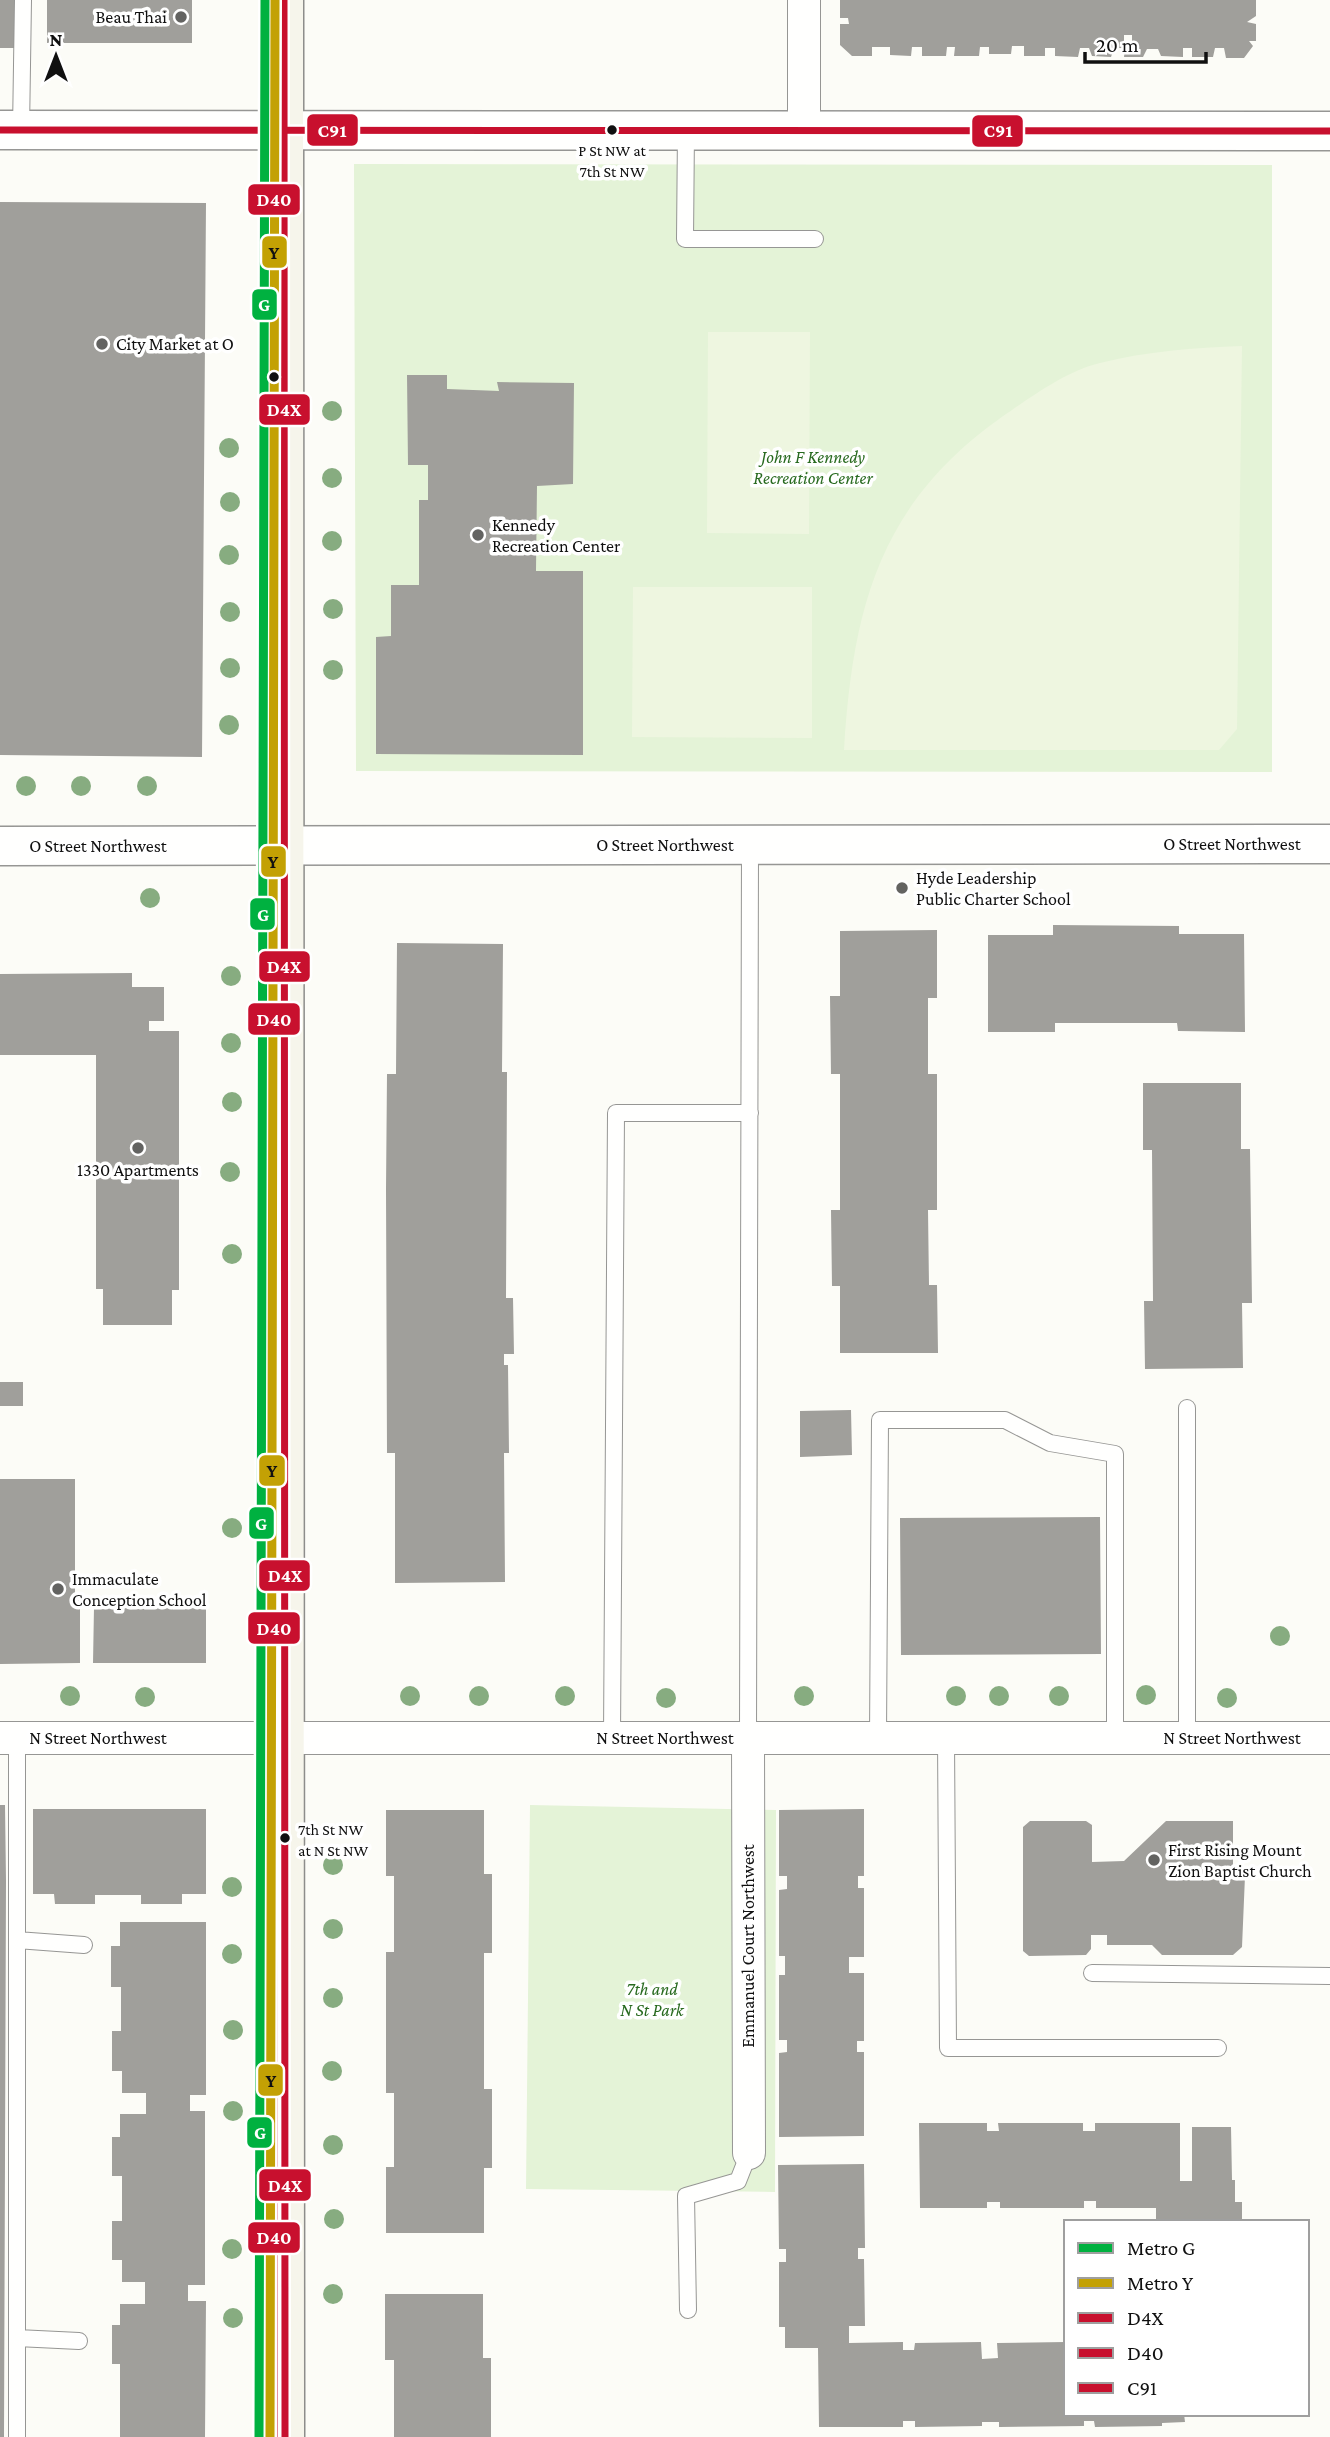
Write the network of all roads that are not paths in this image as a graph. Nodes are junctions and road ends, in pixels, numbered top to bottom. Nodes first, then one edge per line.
1 (23, 0) edge
2 (284, 0) edge
3 (804, 0) edge
4 (10, 130) edge
5 (284, 130) junction
6 (686, 130) junction
7 (804, 130) junction
8 (1330, 131) edge
9 (815, 239) dead end
10 (1330, 844) edge
11 (284, 845) junction
12 (750, 845) junction
13 (0, 846) edge
14 (750, 1113) junction
15 (1187, 1408) dead end
16 (9, 1738) edge
17 (284, 1738) junction
18 (612, 1738) junction
19 (748, 1738) junction
20 (878, 1738) junction
21 (946, 1738) junction
22 (1115, 1738) junction
23 (1187, 1738) junction
24 (1330, 1738) edge
25 (17, 1940) junction
26 (84, 1945) dead end
27 (1092, 1973) dead end
28 (1330, 1976) edge
29 (1218, 2048) dead end
30 (749, 2153) joint
31 (688, 2310) dead end
32 (17, 2338) junction
33 (79, 2341) dead end
34 (17, 2437) edge
35 (285, 2437) edge

1 - 4 lane
2 - 5 main road
3 - 7 street
4 - 5 street
5 - 6 street
5 - 11 main road
6 - 7 street
6 - 9 lane
7 - 8 street
10 - 12 street, O Street Northwest
11 - 12 street, O Street Northwest
11 - 13 street, O Street Northwest
11 - 17 main road
12 - 14 lane
14 - 18 lane
14 - 19 lane
15 - 23 lane
16 - 17 street, N Street Northwest
16 - 25 lane
17 - 18 street, N Street Northwest
17 - 35 main road
18 - 19 street, N Street Northwest
19 - 20 street, N Street Northwest
19 - 30 street, Emmanuel Court Northwest
20 - 21 street, N Street Northwest
20 - 22 lane
21 - 22 street, N Street Northwest
21 - 29 lane
22 - 23 street, N Street Northwest
23 - 24 street, N Street Northwest
25 - 26 lane
25 - 32 lane
27 - 28 lane
30 - 31 lane
32 - 33 lane
32 - 34 lane

